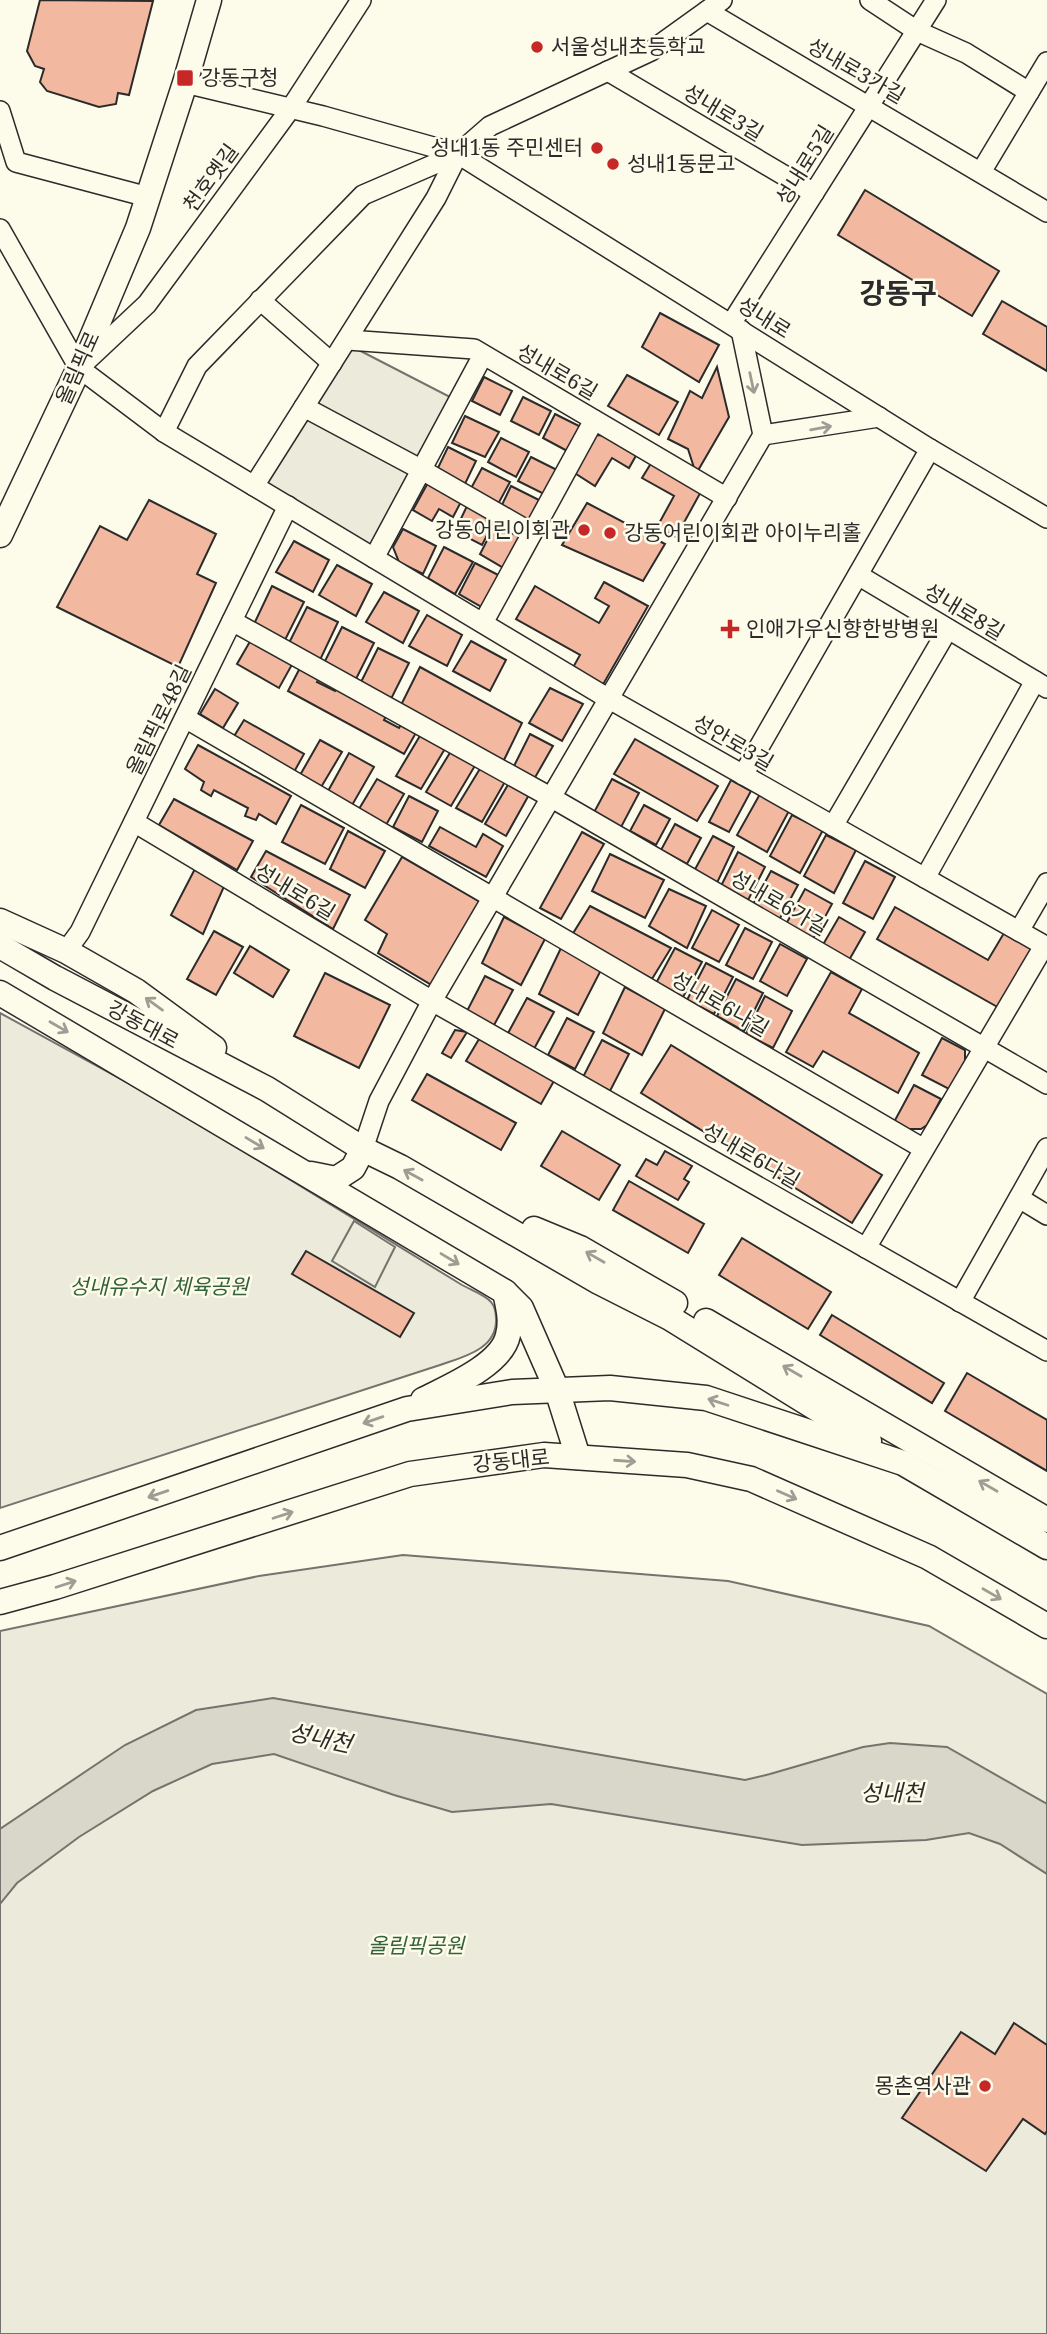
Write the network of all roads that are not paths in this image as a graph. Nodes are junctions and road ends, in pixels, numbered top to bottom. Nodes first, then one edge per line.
1 (209, 0) edge
2 (361, 0) edge
3 (870, 0) edge
4 (936, 0) edge
5 (715, 6) edge
6 (917, 31) junction
7 (1047, 62) edge
8 (608, 71) junction
9 (186, 83) junction
10 (1029, 92) junction
11 (870, 106) junction
12 (291, 108) junction
13 (0, 111) edge
14 (458, 154) junction
15 (981, 172) junction
16 (814, 193) junction
17 (148, 197) junction
18 (1047, 212) edge
19 (0, 229) edge
20 (260, 300) junction
21 (736, 327) junction
22 (348, 340) junction
23 (483, 355) junction
24 (332, 363) junction
25 (79, 368) junction
26 (304, 407) junction
27 (879, 417) junction
28 (594, 420) junction
29 (164, 432) junction
30 (763, 435) junction
31 (930, 449) junction
32 (422, 470) junction
33 (254, 486) junction
34 (727, 498) junction
35 (288, 506) junction
36 (1047, 519) edge
37 (532, 533) junction
38 (0, 535) edge
39 (374, 558) junction
40 (858, 575) junction
41 (232, 621) junction
42 (483, 623) junction
43 (948, 629) junction
44 (1041, 684) edge
45 (610, 699) junction
46 (185, 718) junction
47 (743, 775) junction
48 (552, 798) junction
49 (134, 822) junction
50 (833, 826) junction
51 (925, 878) junction
52 (1047, 883) edge
53 (494, 897) junction
54 (0, 921) edge
55 (1019, 931) junction
56 (0, 946) edge
57 (1046, 946) edge
58 (66, 951) junction
59 (0, 993) edge
60 (432, 1002) junction
61 (984, 1048) junction
62 (1047, 1084) edge
63 (267, 1089) junction
64 (1047, 1148) edge
65 (363, 1149) junction
66 (924, 1149) junction
67 (307, 1174) junction
68 (448, 1194) junction
69 (1019, 1198) junction
70 (1047, 1214) edge
71 (866, 1248) junction
72 (505, 1292) junction
73 (960, 1302) junction
74 (1047, 1351) edge
75 (557, 1390) junction
76 (407, 1409) junction
77 (578, 1457) junction
78 (903, 1462) junction
79 (1047, 1520) edge
80 (1047, 1547) edge
81 (0, 1548) edge
82 (0, 1602) edge
83 (1047, 1626) edge

1 - 9 main road, 올림픽로
2 - 12 street, 천호옛길
3 - 6 street
4 - 6 street, 성내로5길
5 - 8 street
5 - 11 street, 성내로3가길
6 - 10 street
6 - 11 street, 성내로5길
7 - 10 street
8 - 14 street
8 - 16 street, 성내로3길
9 - 12 street, 성내로
9 - 17 main road, 올림픽로
10 - 15 street
11 - 15 street, 성내로3가길
11 - 16 street, 성내로5길
12 - 14 street, 성내로
12 - 25 street, 천호옛길
13 - 17 street
14 - 20 street
14 - 21 street, 성내로
14 - 22 street
15 - 18 street, 성내로3가길
16 - 21 street, 성내로5길
17 - 25 main road, 올림픽로
19 - 25 street
20 - 24 street
20 - 29 street
21 - 27 street, 성내로
21 -> 30 street
22 - 23 street, 성내로6길
22 - 24 street
23 - 28 street, 성내로6길
23 - 32 street
24 - 26 street
25 - 29 street
25 - 38 main road, 올림픽로
26 - 32 street
26 - 33 street
30 -> 27 street
27 - 31 street, 성내로
28 - 34 street, 성내로6길
28 - 37 street
29 - 33 street
30 - 34 street
31 - 36 street, 성내로
31 - 40 street
32 - 37 street
32 - 39 street
33 - 35 street
34 - 45 street
35 - 39 street
35 - 41 street, 올림픽로48길
37 - 42 street
39 - 42 street
40 - 43 street, 성내로8길
40 - 47 street
41 - 46 street, 올림픽로48길
41 - 48 street
42 - 45 street
43 - 44 street, 성내로8길
43 - 50 street
44 - 51 street
45 - 47 street, 성안로3길
45 - 48 street
46 - 49 street, 올림픽로48길
46 - 53 street
47 - 50 street, 성안로3길
48 - 53 street
48 - 61 street, 성내로6가길
49 - 58 street, 올림픽로48길
49 - 60 street, 성내로6길
50 - 51 street, 성안로3길
51 - 55 street, 성안로3길
52 - 55 street
53 - 60 street
53 - 66 street, 성내로6나길
54 - 58 main road
55 - 57 street, 성안로3길
56 - 63 main road, 강동대로
57 - 61 street
63 -> 58 main road
59 -> 67 main road, 강동대로
60 - 65 street
60 - 71 street, 성내로6다길
61 - 62 street, 성내로6가길
61 - 66 street
63 - 65 main road, 강동대로
64 - 69 street
65 - 67 main road
68 -> 65 main road, 강동대로
66 - 71 street
67 -> 72 main road, 강동대로
68 - 78 main road, 강동대로
79 -> 68 main road
69 - 70 street
69 - 73 street
71 - 73 street, 성내로6다길
72 - 75 main road, 강동대로
72 - 76 main road
73 - 74 street, 성내로6다길
75 - 76 main road, 강동대로
75 - 77 main road
78 -> 75 main road, 강동대로
76 -> 81 main road, 강동대로
82 -> 77 main road, 강동대로
77 -> 83 main road, 강동대로
78 - 80 main road, 강동대로

